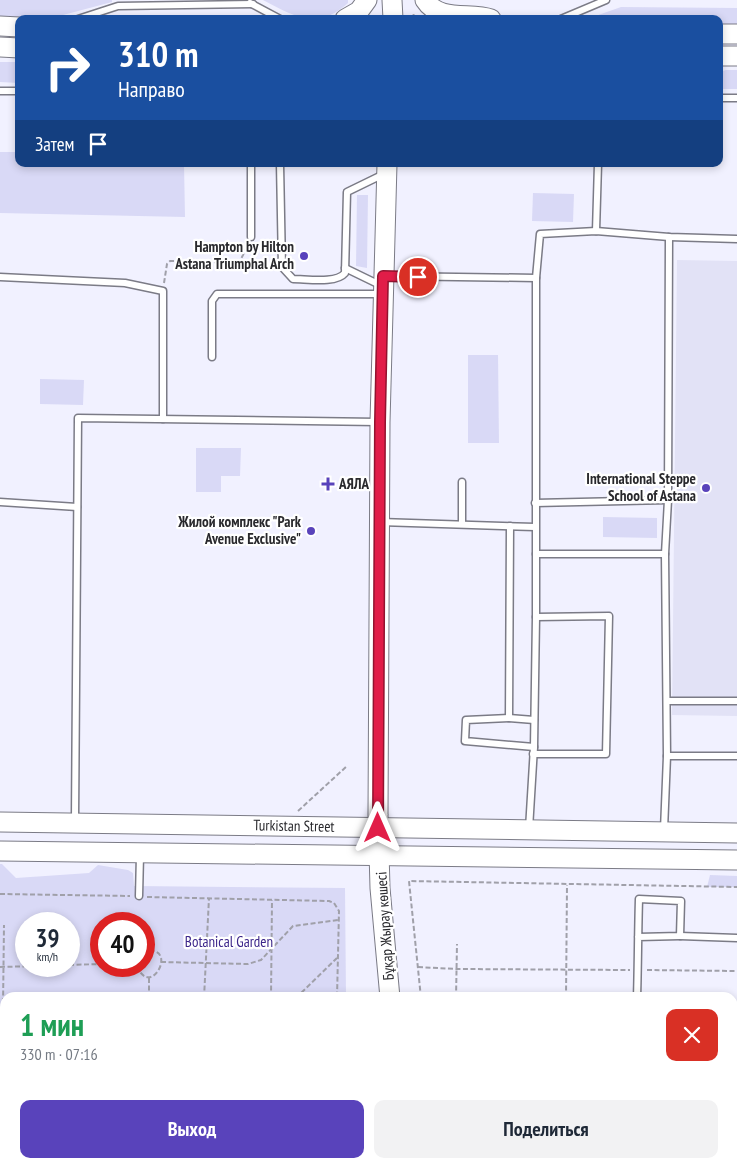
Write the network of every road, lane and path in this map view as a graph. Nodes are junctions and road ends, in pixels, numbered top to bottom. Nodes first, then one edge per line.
1 (242, 0) edge
2 (367, 0) edge
3 (392, 0) edge
4 (606, 0) edge
5 (254, 4) junction
6 (419, 7) edge
7 (90, 15) edge
8 (273, 15) edge
9 (352, 15) edge
10 (393, 15) edge
11 (464, 15) edge
12 (570, 15) edge
13 (0, 26) edge
14 (15, 27) edge
15 (723, 34) edge
16 (737, 34) edge
17 (0, 47) edge
18 (15, 48) edge
19 (0, 91) edge
20 (15, 91) edge
21 (723, 98) edge
22 (737, 98) edge
23 (252, 167) edge
24 (280, 167) edge
25 (598, 167) edge
26 (386, 169) edge
27 (596, 231) junction
28 (251, 237) joint
29 (669, 237) junction
30 (737, 240) edge
31 (345, 268) junction
32 (0, 277) edge
33 (536, 278) junction
34 (383, 286) junction
35 (163, 291) junction
36 (212, 357) dead end
37 (163, 419) junction
38 (380, 422) junction
39 (462, 482) dead end
40 (668, 500) junction
41 (0, 502) edge
42 (535, 503) junction
43 (77, 507) junction
44 (379, 522) junction
45 (462, 524) junction
46 (510, 526) junction
47 (535, 527) junction
48 (536, 554) junction
49 (665, 554) junction
50 (536, 617) junction
51 (668, 701) junction
52 (737, 701) edge
53 (509, 718) junction
54 (534, 720) junction
55 (533, 750) junction
56 (667, 756) junction
57 (737, 756) edge
58 (347, 766) dead end
59 (297, 812) dead end
60 (0, 822) edge
61 (75, 824) junction
62 (378, 828) junction
63 (529, 830) junction
64 (664, 832) junction
65 (737, 833) edge
66 (0, 851) edge
67 (140, 853) junction
68 (380, 856) junction
69 (737, 860) edge
70 (567, 884) junction
71 (737, 887) edge
72 (0, 894) edge
73 (138, 896) junction
74 (209, 898) junction
75 (272, 899) junction
76 (338, 920) junction
77 (4, 925) dead end
78 (680, 936) junction
79 (638, 937) junction
80 (737, 938) edge
81 (456, 944) dead end
82 (271, 949) junction
83 (155, 953) edge
84 (338, 958) junction
85 (161, 962) junction
86 (206, 963) junction
87 (2, 967) edge
88 (15, 967) edge
89 (418, 967) junction
90 (457, 969) junction
91 (566, 969) junction
92 (638, 970) junction
93 (737, 972) edge
94 (155, 974) edge
95 (149, 977) edge
96 (2, 992) edge
97 (149, 992) edge
98 (204, 992) edge
99 (271, 992) edge
100 (302, 992) edge
101 (337, 992) edge
102 (389, 992) edge
103 (420, 992) edge
104 (456, 992) edge
105 (566, 992) edge
106 (637, 992) edge

1 - 5 lane
2 - 9 main road
3 - 10 main road
4 - 12 lane
5 - 7 lane
5 - 8 lane
6 - 11 main road
13 - 14 main road
15 - 16 main road
17 - 18 main road
19 - 20 lane
21 - 22 lane
23 - 28 lane
24 - 31 lane
25 - 27 lane
26 - 31 lane
26 - 34 main road, Бұқар Жырау көшесі
27 - 29 lane
27 - 33 lane
28 - 35 path
29 - 30 lane
29 - 40 lane
31 - 34 lane
32 - 35 lane
33 - 34 lane
33 - 42 lane
34 - 36 lane
34 - 38 main road, Бұқар Жырау көшесі
35 - 37 lane
37 - 38 lane
37 - 43 lane
38 - 44 main road, Бұқар Жырау көшесі
39 - 45 lane
40 - 42 lane
40 - 49 lane
41 - 43 lane
42 - 47 lane
43 - 61 lane
44 - 45 lane
44 - 62 main road, Бұқар Жырау көшесі
45 - 46 lane
46 - 47 lane
46 - 53 lane
47 - 48 lane
48 - 49 lane
48 - 50 lane
49 - 51 lane
50 - 54 lane
50 - 55 lane
51 - 52 lane
51 - 56 lane
53 - 54 lane
53 - 55 lane
54 - 55 lane
55 - 63 lane
56 - 57 lane
56 - 64 lane
58 - 59 path
60 - 61 main road, Turkistan Street
61 - 62 main road, Turkistan Street
62 - 63 main road, Turkistan Street
62 - 68 main road, Бұқар Жырау көшесі
63 - 64 main road, Turkistan Street
64 - 65 main road, Turkistan Street
66 - 67 main road, Turkistan Street
67 - 68 main road, Turkistan Street
67 - 73 lane
68 - 69 main road, Turkistan Street
68 - 102 main road, Бұқар Жырау көшесі
70 - 71 path
70 - 89 path
70 - 91 path
72 - 73 path
73 - 74 path
74 - 75 path
74 - 86 path
75 - 76 path
75 - 82 path
76 - 82 path
76 - 84 path
77 - 87 path
78 - 79 lane
78 - 79 lane
78 - 80 lane
79 - 92 lane
81 - 90 path
82 - 86 path
82 - 99 path
83 - 85 path
84 - 100 path
84 - 101 path
85 - 86 path
85 - 94 path
86 - 98 path
87 - 88 path
87 - 96 path
89 - 90 path
89 - 103 path
90 - 91 path
90 - 104 path
91 - 92 path
91 - 105 path
92 - 93 path
92 - 106 lane
95 - 97 path

